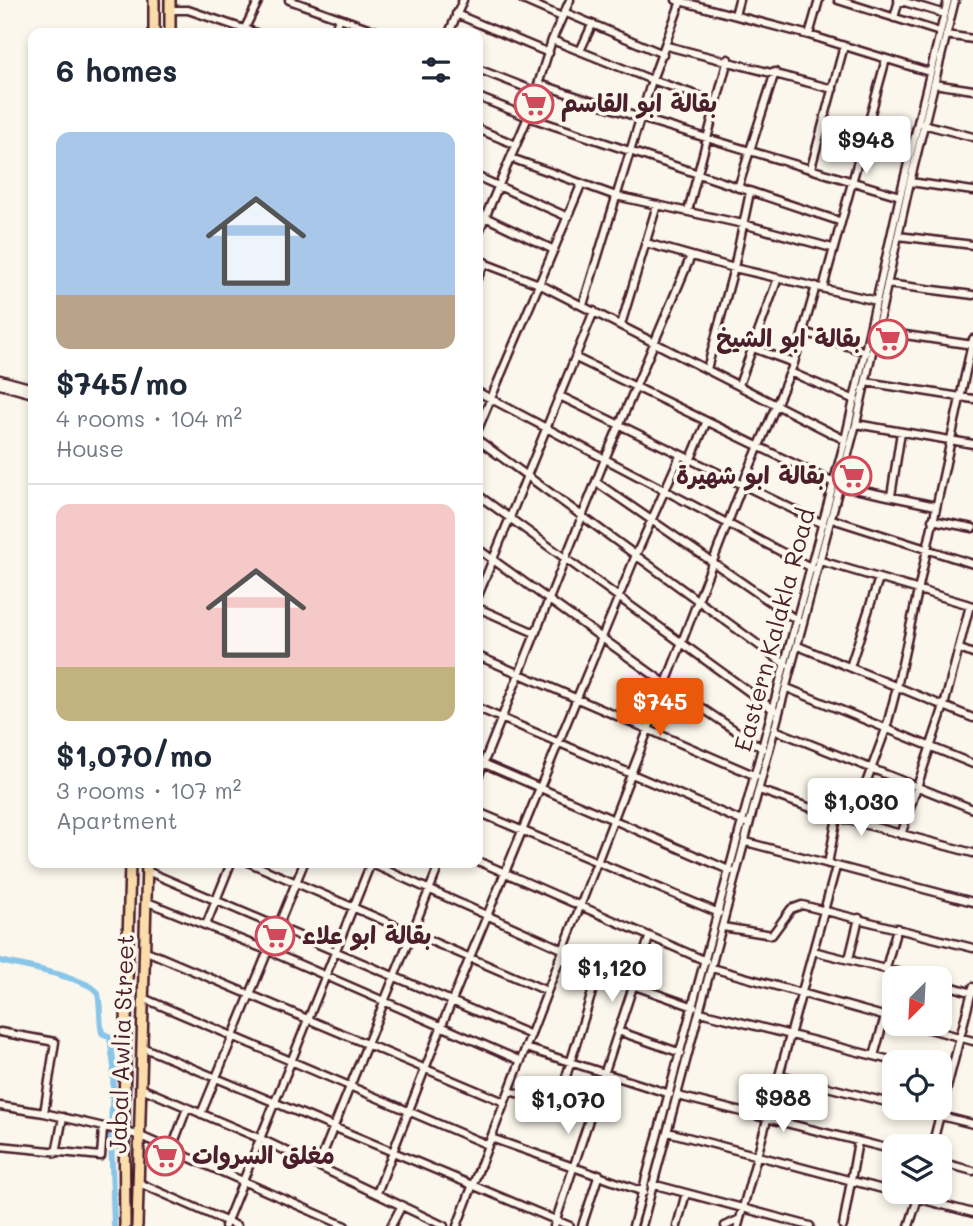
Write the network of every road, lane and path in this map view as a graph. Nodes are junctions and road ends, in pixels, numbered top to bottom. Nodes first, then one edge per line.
1 (154, 0) edge
2 (259, 0) edge
3 (289, 0) edge
4 (463, 0) edge
5 (523, 0) edge
6 (570, 0) edge
7 (739, 0) edge
8 (819, 0) edge
9 (838, 0) edge
10 (898, 0) edge
11 (948, 0) edge
12 (955, 0) edge
13 (679, 1) edge
14 (536, 2) edge
15 (170, 5) edge
16 (456, 14) junction
17 (945, 14) junction
18 (563, 15) junction
19 (734, 15) junction
20 (894, 18) junction
21 (339, 20) junction
22 (592, 25) junction
23 (154, 28) edge
24 (170, 28) edge
25 (242, 28) edge
26 (245, 28) edge
27 (335, 28) edge
28 (365, 28) edge
29 (451, 28) edge
30 (943, 33) junction
31 (809, 35) junction
32 (973, 39) edge
33 (552, 40) junction
34 (667, 46) junction
35 (844, 46) junction
36 (580, 51) junction
37 (549, 52) junction
38 (663, 54) junction
39 (728, 59) junction
40 (886, 59) junction
41 (483, 71) edge
42 (775, 72) junction
43 (929, 72) junction
44 (652, 80) junction
45 (540, 84) junction
46 (933, 84) junction
47 (833, 89) junction
48 (973, 90) edge
49 (537, 92) junction
50 (483, 99) edge
51 (717, 102) junction
52 (528, 117) junction
53 (640, 118) junction
54 (923, 124) junction
55 (483, 131) edge
56 (973, 137) edge
57 (708, 138) junction
58 (516, 145) junction
59 (749, 149) junction
60 (629, 151) junction
61 (511, 158) junction
62 (811, 168) junction
63 (698, 174) junction
64 (483, 179) edge
65 (851, 181) junction
66 (910, 182) junction
67 (581, 185) junction
68 (498, 186) junction
69 (738, 188) junction
70 (973, 191) edge
71 (750, 192) junction
72 (616, 196) junction
73 (900, 196) junction
74 (657, 205) junction
75 (688, 211) junction
76 (485, 217) junction
77 (568, 217) junction
78 (483, 220) edge
79 (839, 221) junction
80 (743, 224) junction
81 (898, 236) junction
82 (646, 243) junction
83 (973, 245) edge
84 (832, 248) junction
85 (554, 250) junction
86 (691, 256) junction
87 (483, 262) edge
88 (734, 268) junction
89 (778, 278) junction
90 (539, 284) junction
91 (887, 284) junction
92 (819, 287) junction
93 (973, 295) edge
94 (877, 301) junction
95 (583, 305) junction
96 (594, 311) junction
97 (621, 325) junction
98 (877, 331) junction
99 (804, 332) junction
100 (657, 341) junction
101 (973, 343) edge
102 (754, 348) junction
103 (866, 352) junction
104 (576, 358) junction
105 (794, 363) junction
106 (707, 369) junction
107 (790, 372) junction
108 (0, 379) edge
109 (866, 382) junction
110 (0, 385) edge
111 (739, 385) junction
112 (28, 387) edge
113 (635, 388) junction
114 (28, 393) edge
115 (483, 395) edge
116 (560, 396) junction
117 (962, 398) junction
118 (491, 399) junction
119 (973, 399) edge
120 (855, 400) junction
121 (776, 403) junction
122 (483, 417) edge
123 (706, 423) junction
124 (856, 424) junction
125 (618, 427) junction
126 (547, 429) junction
127 (901, 432) junction
128 (845, 440) junction
129 (951, 442) junction
130 (483, 444) edge
131 (973, 444) edge
132 (758, 447) junction
133 (680, 456) junction
134 (604, 459) junction
135 (690, 461) junction
136 (527, 476) junction
137 (596, 482) junction
138 (837, 484) junction
139 (742, 486) junction
140 (664, 491) junction
141 (891, 496) junction
142 (483, 499) edge
143 (936, 506) junction
144 (583, 517) junction
145 (652, 517) junction
146 (511, 519) junction
147 (832, 519) junction
148 (932, 520) junction
149 (823, 524) junction
150 (728, 525) junction
151 (973, 528) edge
152 (926, 547) junction
153 (483, 552) edge
154 (636, 555) junction
155 (565, 559) junction
156 (494, 560) junction
157 (821, 561) junction
158 (712, 562) junction
159 (973, 564) edge
160 (812, 568) junction
161 (879, 578) junction
162 (483, 585) edge
163 (919, 590) junction
164 (620, 598) junction
165 (548, 600) junction
166 (698, 602) junction
167 (972, 606) edge
168 (483, 610) edge
169 (798, 621) junction
170 (534, 633) junction
171 (602, 638) junction
172 (683, 643) junction
173 (798, 646) junction
174 (960, 649) junction
175 (973, 654) edge
176 (483, 658) edge
177 (786, 665) junction
178 (850, 667) junction
179 (519, 673) junction
180 (666, 684) junction
181 (897, 687) junction
182 (787, 688) junction
183 (576, 699) junction
184 (944, 706) junction
185 (483, 710) edge
186 (774, 710) junction
187 (501, 718) junction
188 (973, 718) edge
189 (649, 729) junction
190 (886, 729) junction
191 (775, 730) junction
192 (558, 743) junction
193 (929, 746) junction
194 (763, 749) junction
195 (483, 758) edge
196 (483, 763) edge
197 (973, 764) edge
198 (870, 768) junction
199 (632, 774) junction
200 (756, 776) junction
201 (916, 786) junction
202 (541, 788) junction
203 (759, 790) junction
204 (973, 809) edge
205 (483, 814) edge
206 (837, 817) junction
207 (614, 821) junction
208 (852, 821) junction
209 (747, 823) junction
210 (523, 832) junction
211 (901, 835) junction
212 (746, 842) junction
213 (973, 853) edge
214 (483, 863) edge
215 (596, 863) junction
216 (828, 864) junction
217 (836, 867) junction
218 (130, 868) edge
219 (147, 868) edge
220 (149, 868) edge
221 (229, 868) edge
222 (262, 868) edge
223 (302, 868) edge
224 (369, 868) edge
225 (381, 868) edge
226 (438, 868) edge
227 (731, 871) junction
228 (505, 874) junction
229 (297, 883) junction
230 (428, 891) junction
231 (216, 899) junction
232 (145, 901) junction
233 (973, 902) edge
234 (579, 906) junction
235 (353, 908) junction
236 (825, 909) junction
237 (719, 913) junction
238 (488, 916) junction
239 (859, 918) junction
240 (206, 925) junction
241 (279, 926) junction
242 (723, 927) junction
243 (897, 928) junction
244 (411, 933) junction
245 (649, 938) junction
246 (973, 948) edge
247 (562, 949) junction
248 (144, 950) junction
249 (269, 951) junction
250 (337, 951) junction
251 (813, 951) junction
252 (470, 958) junction
253 (559, 959) junction
254 (849, 959) junction
255 (706, 961) junction
256 (887, 966) edge
257 (882, 967) edge
258 (712, 968) junction
259 (598, 973) junction
260 (394, 975) junction
261 (326, 976) junction
262 (633, 985) junction
263 (952, 987) edge
264 (547, 991) junction
265 (801, 991) junction
266 (972, 991) edge
267 (251, 994) junction
268 (143, 999) junction
269 (452, 1000) junction
270 (383, 1001) junction
271 (694, 1007) junction
272 (701, 1012) junction
273 (882, 1015) edge
274 (310, 1020) junction
275 (442, 1025) junction
276 (882, 1027) edge
277 (618, 1031) junction
278 (0, 1032) edge
279 (531, 1035) junction
280 (790, 1036) junction
281 (952, 1036) edge
282 (233, 1038) junction
283 (960, 1038) junction
284 (973, 1041) edge
285 (367, 1044) junction
286 (142, 1047) junction
287 (526, 1048) junction
288 (681, 1053) junction
289 (874, 1056) junction
290 (882, 1058) edge
291 (521, 1061) junction
292 (571, 1062) junction
293 (292, 1063) junction
294 (425, 1069) junction
295 (952, 1071) edge
296 (604, 1072) junction
297 (780, 1075) junction
298 (216, 1077) junction
299 (350, 1087) junction
300 (141, 1088) junction
301 (510, 1091) junction
302 (674, 1095) junction
303 (882, 1101) edge
304 (276, 1102) junction
305 (505, 1102) junction
306 (0, 1106) edge
307 (557, 1106) junction
308 (187, 1108) junction
309 (409, 1112) junction
310 (44, 1113) junction
311 (201, 1114) junction
312 (589, 1116) junction
313 (768, 1116) junction
314 (63, 1117) junction
315 (952, 1119) edge
316 (973, 1124) edge
317 (335, 1126) junction
318 (103, 1129) junction
319 (668, 1132) junction
320 (124, 1133) junction
321 (138, 1135) junction
322 (261, 1139) junction
323 (858, 1141) junction
324 (489, 1142) junction
325 (0, 1146) edge
326 (172, 1147) junction
327 (882, 1147) edge
328 (394, 1151) junction
329 (56, 1153) junction
330 (758, 1157) junction
331 (573, 1165) junction
332 (952, 1165) edge
333 (318, 1166) junction
334 (973, 1171) edge
335 (599, 1174) junction
336 (244, 1181) junction
337 (853, 1181) junction
338 (137, 1182) junction
339 (649, 1183) junction
340 (473, 1186) junction
341 (882, 1187) edge
342 (647, 1192) junction
343 (377, 1193) junction
344 (686, 1193) junction
345 (916, 1204) edge
346 (946, 1204) edge
347 (402, 1205) junction
348 (743, 1208) junction
349 (973, 1213) edge
350 (739, 1222) edge
351 (555, 1223) edge
352 (226, 1224) edge
353 (125, 1226) edge
354 (137, 1226) edge
355 (237, 1226) edge
356 (345, 1226) edge
357 (391, 1226) edge
358 (444, 1226) edge
359 (457, 1226) edge
360 (570, 1226) edge
361 (582, 1226) edge
362 (634, 1226) edge
363 (642, 1226) edge
364 (677, 1226) edge
365 (725, 1226) edge
366 (810, 1226) edge
367 (843, 1226) edge
368 (909, 1226) edge

1 - 23 highway
2 - 26 street
3 - 21 street
4 - 16 street
5 - 14 street
6 - 18 street
7 - 19 street
8 - 31 street
9 - 20 street
10 - 17 street
10 - 20 street
11 - 17 street, Eastern Kalakla Road
12 - 30 street, Eastern Kalakla Road
13 - 19 street
13 - 34 street
14 - 18 street
15 - 24 highway
15 - 25 street
16 - 29 street
16 - 37 street
17 - 30 street, Eastern Kalakla Road
18 - 22 street
18 - 33 street
19 - 31 street
20 - 30 street
21 - 27 street
21 - 28 street
22 - 36 street
22 - 38 street
30 - 32 street
30 - 43 street, Eastern Kalakla Road
30 - 46 street, Eastern Kalakla Road
31 - 35 street
33 - 36 street
33 - 37 street
34 - 38 street
34 - 39 street
35 - 40 street
35 - 47 street
36 - 44 street
37 - 45 street
38 - 44 street
39 - 42 street
39 - 51 street
40 - 43 street
40 - 65 street
41 - 49 street
42 - 47 street
42 - 59 street
43 - 73 street, Eastern Kalakla Road
44 - 51 street
44 - 53 street
45 - 49 street
45 - 53 street
46 - 48 street
46 - 54 street, Eastern Kalakla Road
47 - 62 street
49 - 52 street
50 - 52 street
51 - 57 street
52 - 58 street
52 - 60 street
53 - 57 street
53 - 60 street
54 - 56 street
54 - 66 street, Eastern Kalakla Road
55 - 58 street
57 - 59 street
57 - 63 street
58 - 61 street
59 - 62 street
59 - 69 street
60 - 63 street
60 - 72 street
61 - 67 street
61 - 68 street
62 - 65 street
63 - 69 street
63 - 75 street
64 - 68 street
65 - 73 street
65 - 79 street
66 - 70 street
66 - 81 street, Eastern Kalakla Road
67 - 72 street
67 - 77 street
68 - 76 street
68 - 77 street
69 - 71 street
71 - 79 street
71 - 80 street
72 - 74 street
72 - 95 street
73 - 94 street, Eastern Kalakla Road
74 - 75 street
74 - 82 street
75 - 80 street
76 - 78 street
76 - 85 street
77 - 85 street
79 - 84 street
80 - 84 street
80 - 88 street
81 - 83 street
81 - 91 street, Eastern Kalakla Road
82 - 86 street
82 - 97 street
84 - 92 street
85 - 90 street
86 - 88 street
86 - 100 street
87 - 90 street
88 - 89 street
88 - 106 street
89 - 92 street
89 - 102 street
90 - 95 street
90 - 118 street
91 - 93 street
91 - 98 street, Eastern Kalakla Road
92 - 94 street
92 - 99 street
94 - 103 street, Eastern Kalakla Road
95 - 96 street
96 - 97 street
96 - 104 street
97 - 100 street
98 - 101 street
98 - 109 street, Eastern Kalakla Road
99 - 103 street
99 - 105 street
100 - 106 street
100 - 113 street
101 - 117 street
102 - 105 street
102 - 111 street
103 - 120 street, Eastern Kalakla Road
104 - 113 street
104 - 116 street
105 - 107 street
106 - 111 street
107 - 120 street
107 - 121 street
108 - 112 street
109 - 117 street
109 - 124 street, Eastern Kalakla Road
110 - 114 street
111 - 121 street
113 - 123 street
113 - 125 street
115 - 118 street
116 - 125 street
116 - 126 street
117 - 119 street
117 - 129 street
118 - 122 street
118 - 126 street
120 - 128 street, Eastern Kalakla Road
121 - 128 street
121 - 132 street
123 - 132 street
123 - 135 street
124 - 127 street
124 - 138 street, Eastern Kalakla Road
125 - 133 street
125 - 134 street
126 - 134 street
126 - 136 street
127 - 129 street
127 - 141 street
128 - 138 street, Eastern Kalakla Road
129 - 131 street
129 - 143 street
130 - 136 street
132 - 138 street
132 - 139 street
133 - 135 street
133 - 140 street
134 - 137 street
134 - 140 street
135 - 139 street
136 - 144 street
136 - 146 street
137 - 144 street
137 - 145 street
138 - 141 street
138 - 147 street, Eastern Kalakla Road
138 - 149 street, Eastern Kalakla Road
139 - 149 street
139 - 150 street
140 - 145 street
140 - 150 street
141 - 143 street
142 - 146 street
143 - 148 street
144 - 154 street
144 - 155 street
145 - 154 street
145 - 158 street
146 - 155 street
146 - 156 street
147 - 152 street
147 - 157 street, Eastern Kalakla Road
148 - 151 street
148 - 152 street
149 - 160 street, Eastern Kalakla Road
150 - 158 street
150 - 160 street
152 - 159 street
152 - 163 street
153 - 156 street
154 - 164 street
154 - 166 street
155 - 164 street
155 - 165 street
156 - 162 street
156 - 165 street
157 - 161 street
157 - 173 street, Eastern Kalakla Road
158 - 166 street
158 - 169 street
160 - 169 street, Eastern Kalakla Road
161 - 163 street
161 - 178 street
163 - 167 street
163 - 181 street
164 - 171 street
164 - 172 street
165 - 170 street
165 - 171 street
166 - 172 street
166 - 177 street
167 - 174 street
168 - 170 street
169 - 177 street, Eastern Kalakla Road
170 - 179 street
171 - 180 street
171 - 183 street
172 - 180 street
172 - 186 street
173 - 178 street
173 - 182 street, Eastern Kalakla Road
174 - 175 street
174 - 184 street
176 - 179 street
177 - 186 street, Eastern Kalakla Road
178 - 181 street
179 - 183 street
179 - 187 street
180 - 189 street
180 - 194 street
181 - 184 street
181 - 190 street
182 - 190 street
182 - 191 street, Eastern Kalakla Road
183 - 189 street
183 - 192 street
184 - 188 street
184 - 193 street
185 - 187 street
186 - 194 street, Eastern Kalakla Road
187 - 192 street
187 - 195 street
189 - 199 street
189 - 200 street
190 - 193 street
190 - 198 street
191 - 198 street
191 - 203 street, Eastern Kalakla Road
192 - 199 street
192 - 202 street
193 - 197 street
193 - 201 street
194 - 200 street, Eastern Kalakla Road
196 - 202 street
198 - 201 street
198 - 208 street
199 - 207 street
199 - 209 street
200 - 209 street, Eastern Kalakla Road
201 - 204 street
201 - 211 street
202 - 207 street
202 - 210 street
203 - 206 street
203 - 209 street, Eastern Kalakla Road
205 - 210 street
206 - 208 street
206 - 216 street
207 - 215 street
207 - 227 street
208 - 211 street
209 - 212 street, Eastern Kalakla Road
209 - 227 street, Eastern Kalakla Road
210 - 215 street
210 - 228 street
211 - 213 street
212 - 216 street
212 - 242 street, Eastern Kalakla Road
214 - 228 street
215 - 234 street
215 - 237 street
216 - 217 street
217 - 233 street
217 - 236 street
218 - 320 highway, Jabal Awlia Street
219 - 232 highway, Jabal Awlia Street
220 - 231 street
221 - 231 street
222 - 229 street
223 - 229 street
224 - 235 street
225 - 230 street
226 - 230 street
227 - 237 street, Eastern Kalakla Road
228 - 234 street
228 - 238 street
229 - 235 street
229 - 241 street
230 - 238 street
230 - 244 street
231 - 240 street
231 - 241 street
232 - 240 street
232 - 248 highway, Jabal Awlia Street
234 - 245 street
234 - 247 street
235 - 244 street
235 - 250 street
236 - 239 street
236 - 242 street
236 - 251 street
237 - 255 street, Eastern Kalakla Road
238 - 247 street
238 - 252 street
239 - 243 street
239 - 254 street
240 - 249 street
241 - 249 street
241 - 250 street
242 - 258 street, Eastern Kalakla Road
243 - 246 street
243 - 256 street
244 - 252 street
244 - 260 street
245 - 255 street
245 - 262 street
247 - 253 street
248 - 267 street
248 - 268 highway, Jabal Awlia Street
249 - 261 street
249 - 267 street
250 - 260 street
250 - 261 street
251 - 254 street
251 - 265 street
252 - 264 street
252 - 269 street
253 - 259 street
253 - 264 street
254 - 257 street
255 - 271 street, Eastern Kalakla Road
258 - 265 street
258 - 272 street, Eastern Kalakla Road
259 - 262 street
259 - 292 street
260 - 269 street
260 - 270 street
261 - 270 street
261 - 274 street
262 - 271 street
262 - 277 street
263 - 266 street
264 - 279 street
265 - 273 street
265 - 280 street
266 - 283 street
267 - 274 street
267 - 282 street
268 - 282 street
268 - 286 highway, Jabal Awlia Street
269 - 275 street
269 - 279 street
270 - 275 street
270 - 285 street
271 - 288 street, Eastern Kalakla Road
272 - 280 street
272 - 302 street, Eastern Kalakla Road
274 - 285 street
274 - 293 street
275 - 291 street
275 - 294 street
276 - 289 street
277 - 288 street
277 - 296 street
278 - 310 street
279 - 287 street
280 - 289 street
280 - 297 street
281 - 283 street
282 - 293 street
282 - 298 street
283 - 284 street
283 - 295 street
285 - 294 street
285 - 299 street
286 - 298 street
286 - 300 highway, Jabal Awlia Street
287 - 291 street
287 - 292 street
288 - 302 street, Eastern Kalakla Road
289 - 290 street
291 - 301 street
292 - 296 street
292 - 307 street
293 - 299 street
293 - 304 street
294 - 305 street
294 - 309 street
296 - 302 street
296 - 312 street
297 - 303 street
297 - 313 street
298 - 304 street
298 - 311 street
299 - 309 street
299 - 317 street
300 - 308 street
300 - 321 highway, Jabal Awlia Street
301 - 305 street
301 - 307 street
302 - 313 street
302 - 319 street, Eastern Kalakla Road
302 - 339 street, Eastern Kalakla Road
304 - 317 street
304 - 322 street
305 - 324 street
306 - 310 street
307 - 312 street
308 - 311 street
308 - 326 street
309 - 324 street
309 - 328 street
310 - 314 street
311 - 322 street
312 - 331 street
313 - 323 street
313 - 330 street
314 - 318 street
314 - 329 street
315 - 316 street
317 - 328 street
317 - 333 street
318 - 320 street
318 - 329 street
319 - 330 street
319 - 339 street, Eastern Kalakla Road
320 - 321 street
320 - 353 highway, Jabal Awlia Street
321 - 326 street
321 - 338 highway, Jabal Awlia Street
322 - 333 street
322 - 336 street
323 - 327 street
323 - 337 street
324 - 331 street
324 - 340 street
325 - 329 street
326 - 336 street
328 - 340 street
328 - 343 street
330 - 337 street
330 - 348 street
331 - 335 street
331 - 351 street
332 - 334 street
333 - 343 street
335 - 342 street
335 - 361 street
336 - 352 street
336 - 356 street
337 - 341 street
337 - 367 street
338 - 352 street
338 - 354 highway, Jabal Awlia Street
339 - 342 street, Eastern Kalakla Road
339 - 344 street
340 - 351 street
340 - 359 street
342 - 362 street, Eastern Kalakla Road
342 - 363 street, Eastern Kalakla Road
343 - 347 street
344 - 348 street
344 - 364 street
345 - 368 street
346 - 349 street
347 - 357 street
347 - 358 street
348 - 350 street
348 - 366 street
350 - 365 street
351 - 360 street
352 - 355 street

